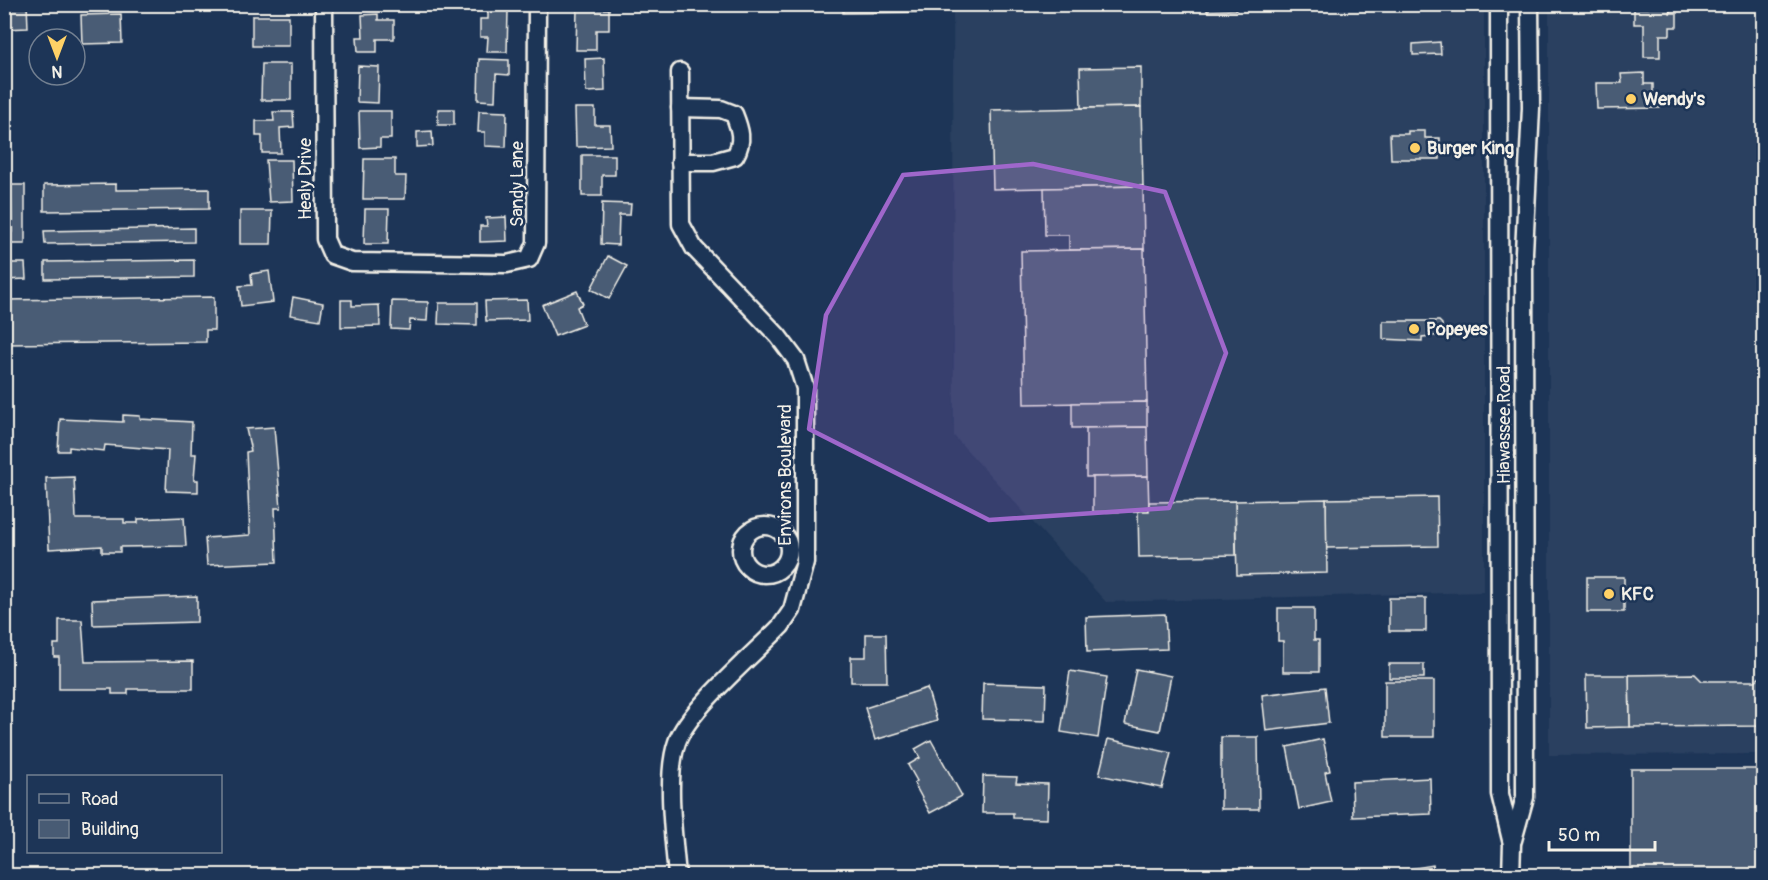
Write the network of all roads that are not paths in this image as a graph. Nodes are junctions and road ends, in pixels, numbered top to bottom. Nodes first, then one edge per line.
1 (324, 4) edge
2 (537, 4) edge
3 (1499, 4) edge
4 (1530, 4) edge
5 (680, 72) dead end
6 (680, 108) junction
7 (680, 162) junction
8 (427, 262) joint
9 (1512, 844) junction
10 (677, 876) edge
11 (1511, 876) edge

1 - 8 street, Healy Drive
2 - 8 street, Sandy Lane
3 - 9 street, Hiawassee Road
4 - 9 street, Hiawassee Road
5 - 6 street, Environs Boulevard
6 - 7 street, Environs Boulevard
6 - 7 street
7 - 10 street, Environs Boulevard
9 - 11 street, Hiawassee Road

